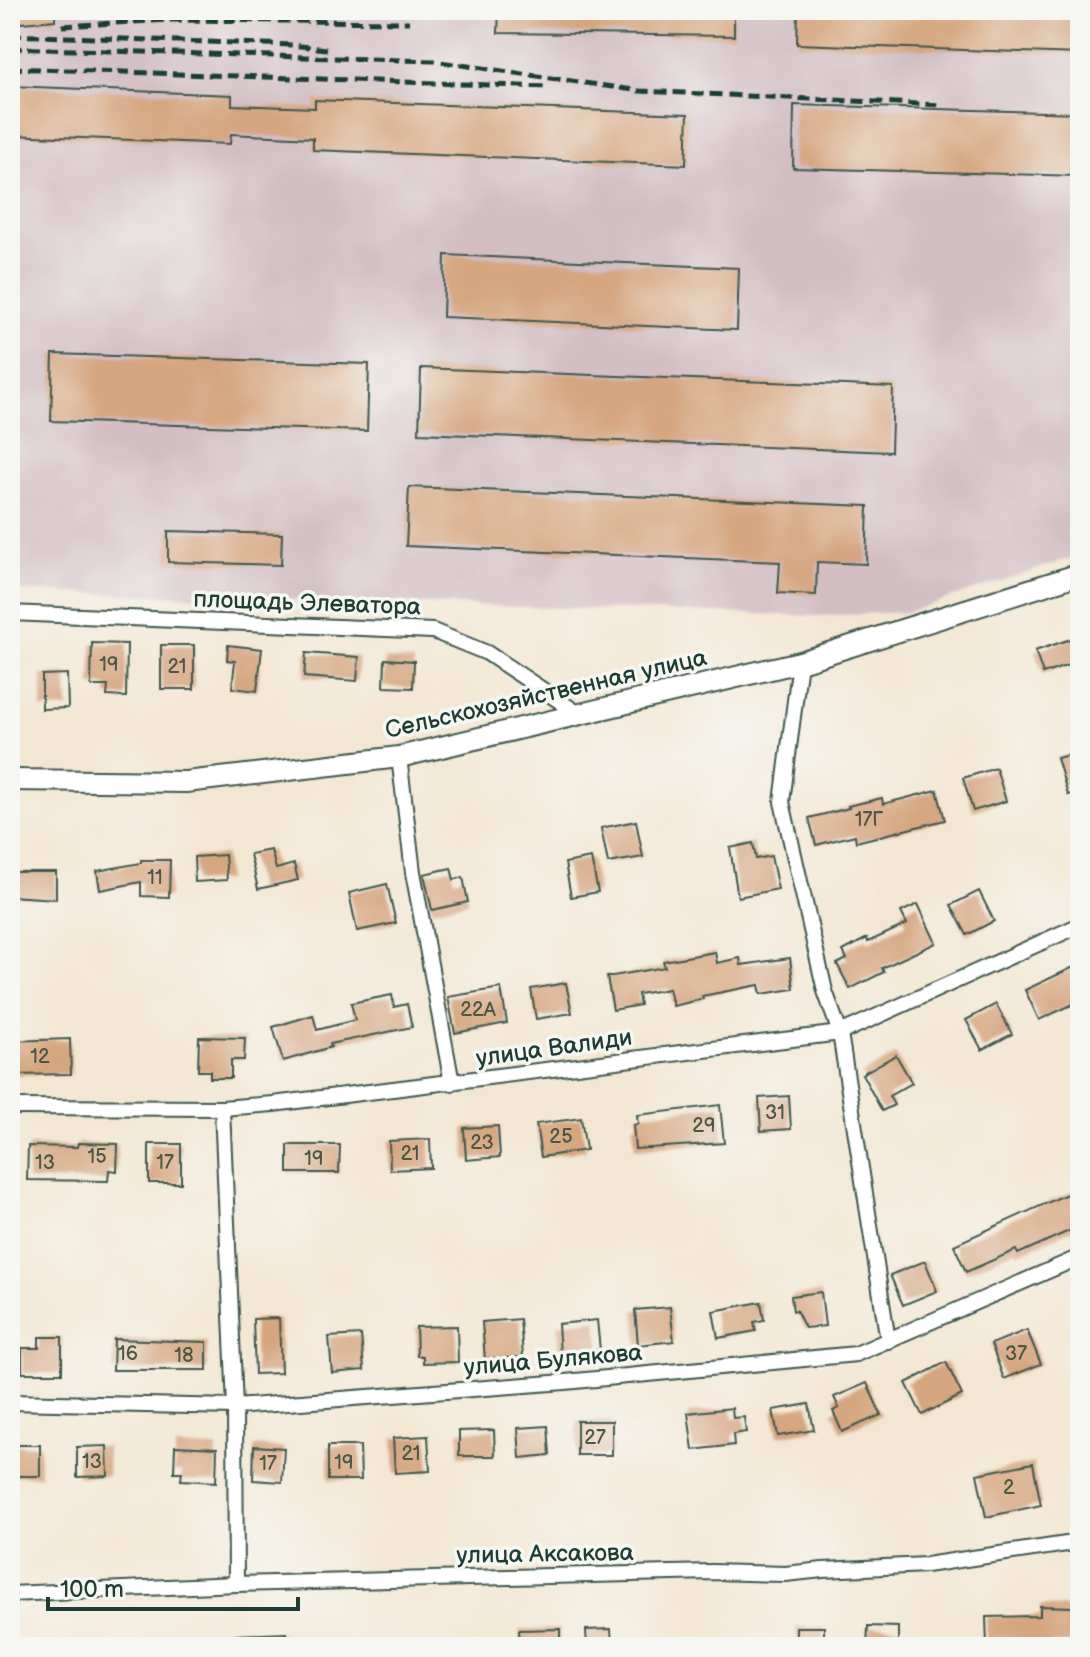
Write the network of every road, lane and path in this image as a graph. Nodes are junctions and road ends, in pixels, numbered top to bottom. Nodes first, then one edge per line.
1 (1080, 574) edge
2 (10, 613) edge
3 (800, 662) junction
4 (579, 714) junction
5 (399, 757) junction
6 (10, 780) edge
7 (1080, 925) edge
8 (840, 1033) junction
9 (452, 1083) junction
10 (10, 1107) edge
11 (222, 1108) junction
12 (1080, 1257) edge
13 (888, 1341) junction
14 (10, 1402) edge
15 (235, 1407) junction
16 (1080, 1542) edge
17 (236, 1584) junction
18 (10, 1594) edge

1 - 3 main road, Сельскохозяйственная улица
2 - 4 street, площадь Элеватора
3 - 4 main road, Сельскохозяйственная улица
3 - 8 street
4 - 5 main road, Сельскохозяйственная улица
5 - 6 main road, Сельскохозяйственная улица
5 - 9 street
7 - 8 street, улица Валиди
8 - 9 street, улица Валиди
8 - 13 street
9 - 11 street, улица Валиди
10 - 11 street, улица Валиди
11 - 15 street
12 - 13 street, улица Булякова
13 - 15 street, улица Булякова
14 - 15 street, улица Булякова
15 - 17 street
16 - 17 street, улица Аксакова
17 - 18 street, улица Аксакова

